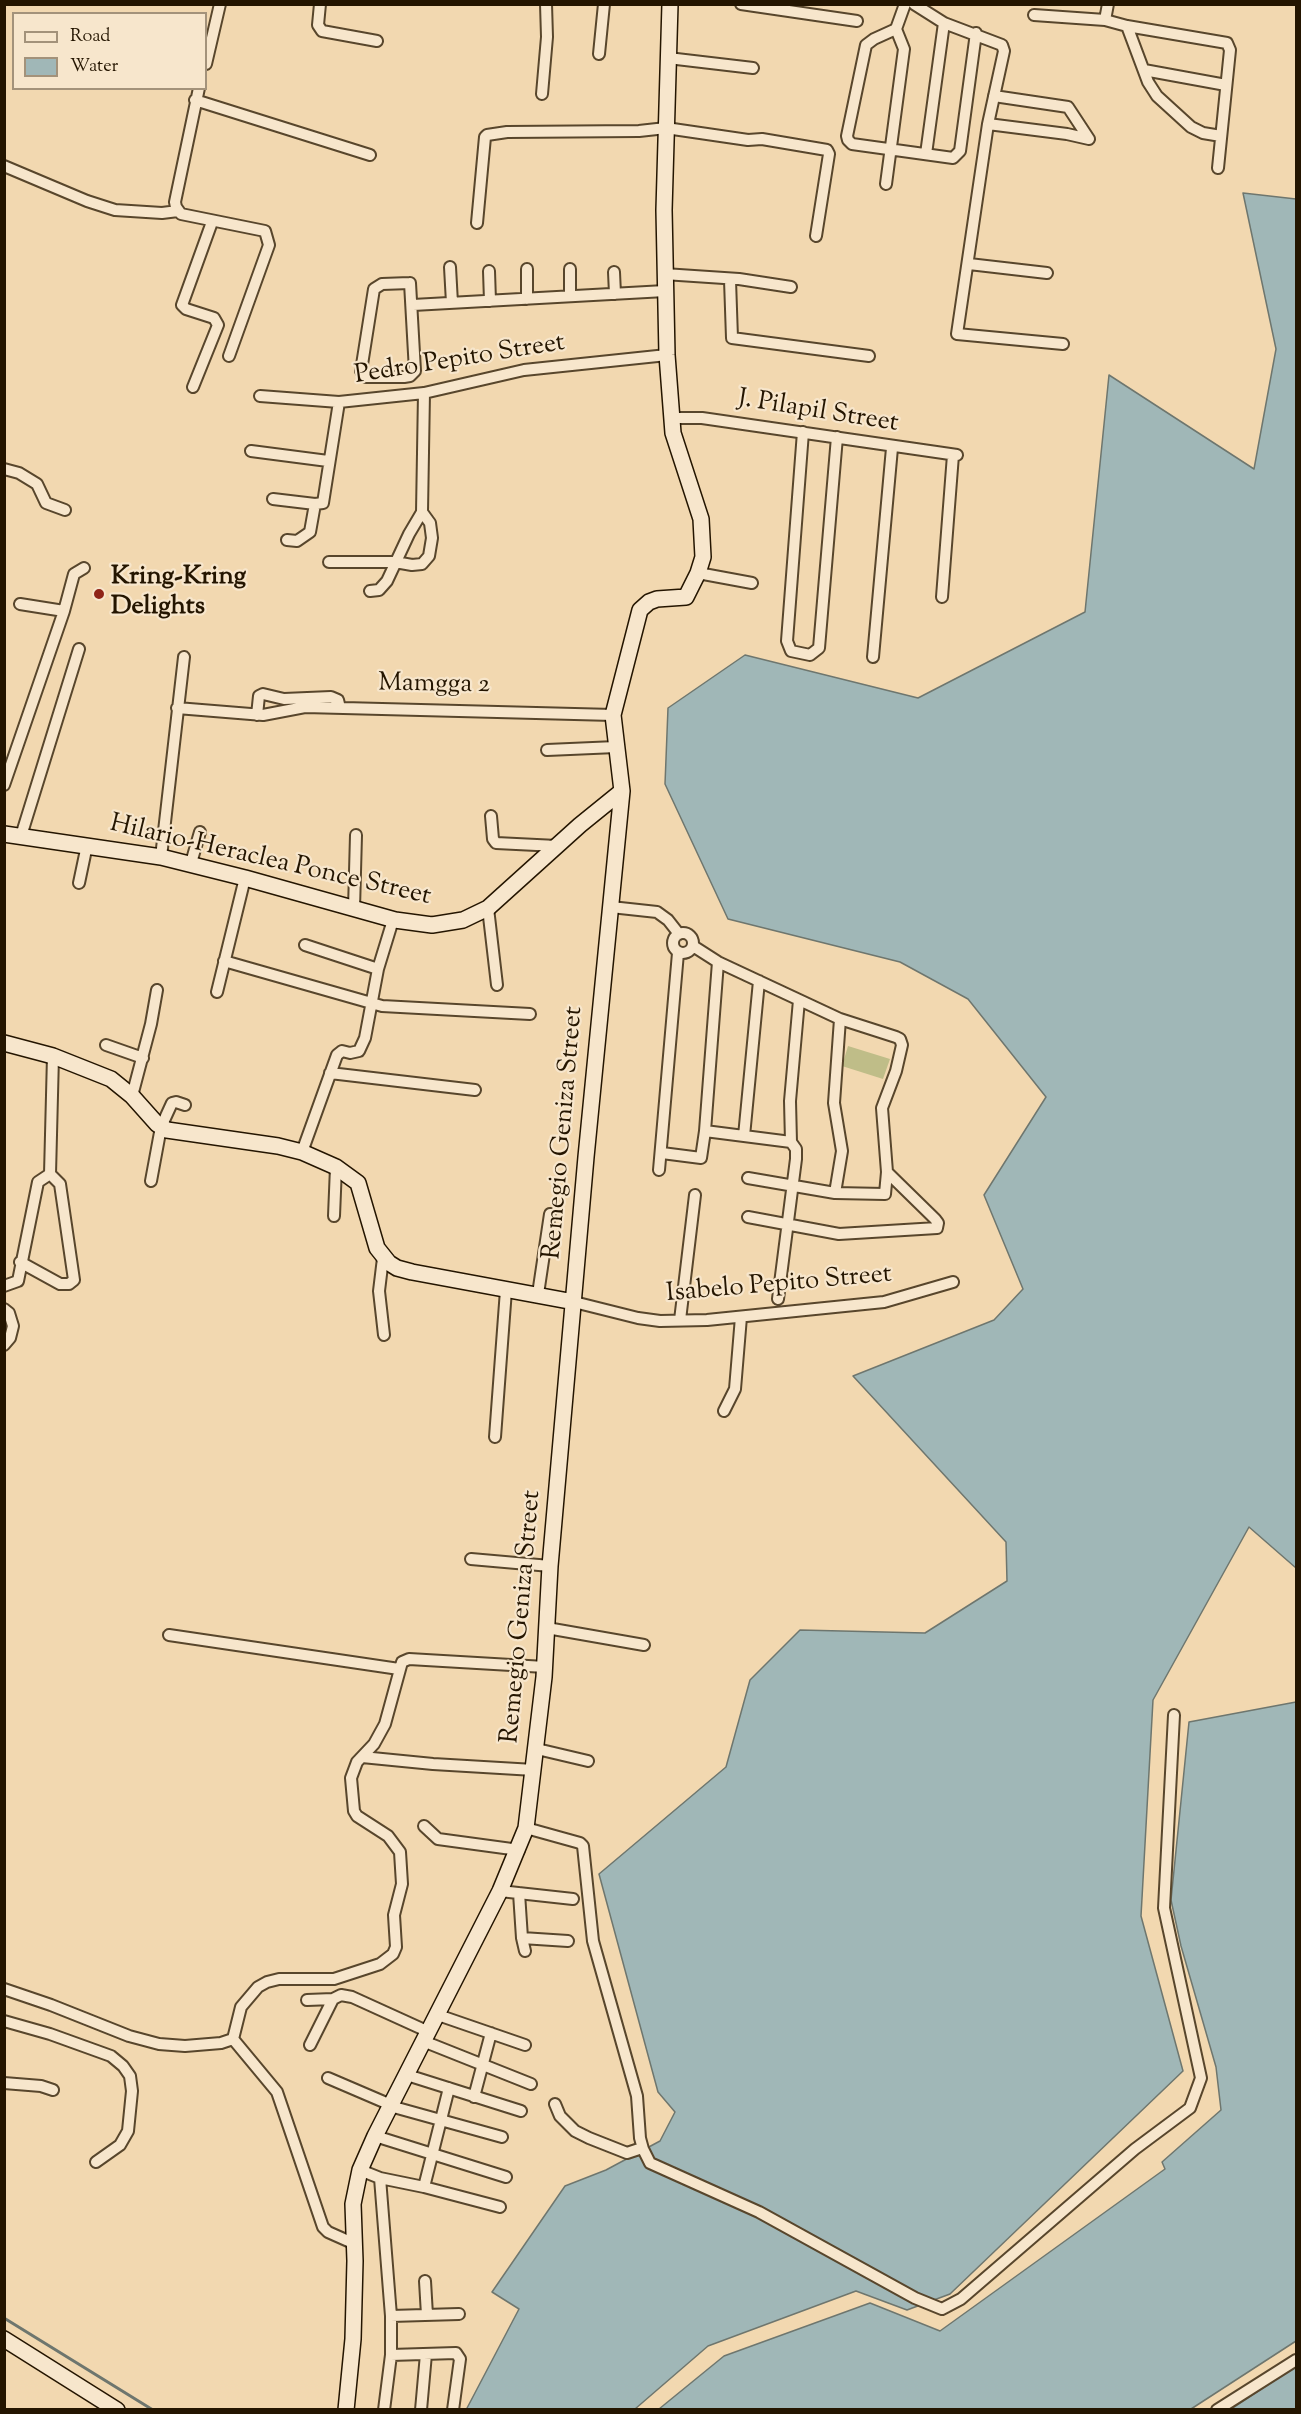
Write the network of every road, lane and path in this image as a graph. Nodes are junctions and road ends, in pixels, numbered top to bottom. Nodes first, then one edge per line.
1 (220, 4) edge
2 (320, 4) edge
3 (546, 4) edge
4 (604, 4) edge
5 (670, 4) edge
6 (741, 4) edge
7 (905, 4) edge
8 (914, 4) edge
9 (1108, 4) edge
10 (1034, 15) dead end
11 (1105, 20) junction
12 (857, 21) dead end
13 (944, 23) junction
14 (1127, 26) junction
15 (896, 29) junction
16 (976, 33) junction
17 (209, 37) edge
18 (377, 41) dead end
19 (599, 54) dead end
20 (207, 55) edge
21 (668, 58) junction
22 (753, 68) dead end
23 (1144, 70) junction
24 (1226, 85) junction
25 (197, 94) edge
26 (542, 94) dead end
27 (994, 96) junction
28 (988, 124) junction
29 (666, 128) junction
30 (1221, 136) junction
31 (891, 150) junction
32 (926, 154) junction
33 (370, 156) dead end
34 (4, 166) edge
35 (1218, 168) dead end
36 (886, 184) dead end
37 (178, 211) junction
38 (212, 222) junction
39 (477, 223) dead end
40 (816, 236) dead end
41 (969, 264) junction
42 (450, 267) dead end
43 (527, 269) dead end
44 (570, 269) dead end
45 (489, 271) dead end
46 (614, 272) dead end
47 (1047, 273) dead end
48 (664, 274) junction
49 (730, 280) junction
50 (791, 287) dead end
51 (665, 291) junction
52 (615, 294) junction
53 (570, 296) junction
54 (527, 299) junction
55 (490, 301) junction
56 (452, 303) junction
57 (412, 305) junction
58 (1063, 344) dead end
59 (667, 355) junction
60 (229, 356) dead end
61 (869, 356) dead end
62 (193, 387) dead end
63 (424, 393) junction
64 (260, 396) dead end
65 (339, 402) junction
66 (672, 418) junction
67 (803, 432) junction
68 (837, 437) junction
69 (892, 448) junction
70 (251, 451) dead end
71 (328, 461) junction
72 (4, 469) edge
73 (273, 499) dead end
74 (315, 504) junction
75 (65, 510) dead end
76 (422, 512) junction
77 (287, 540) dead end
78 (329, 562) dead end
79 (395, 562) junction
80 (84, 568) dead end
81 (698, 573) junction
82 (752, 582) dead end
83 (370, 591) dead end
84 (942, 597) dead end
85 (20, 604) dead end
86 (64, 611) junction
87 (79, 649) dead end
88 (184, 657) dead end
89 (873, 657) dead end
90 (177, 708) junction
91 (340, 708) junction
92 (257, 715) junction
93 (613, 715) junction
94 (616, 747) junction
95 (547, 750) dead end
96 (4, 785) edge
97 (622, 791) junction
98 (491, 816) dead end
99 (200, 832) dead end
100 (4, 834) edge
101 (21, 836) junction
102 (356, 836) dead end
103 (87, 845) junction
104 (557, 846) junction
105 (161, 857) junction
106 (191, 863) junction
107 (245, 878) junction
108 (79, 883) dead end
109 (610, 907) junction
110 (354, 909) junction
111 (488, 909) junction
112 (393, 920) junction
113 (679, 934) junction
114 (305, 945) dead end
115 (693, 946) junction
116 (678, 953) junction
117 (224, 960) junction
118 (718, 962) junction
119 (378, 969) junction
120 (759, 981) junction
121 (497, 985) dead end
122 (157, 990) dead end
123 (217, 992) dead end
124 (799, 1000) junction
125 (371, 1004) junction
126 (530, 1014) dead end
127 (840, 1019) junction
128 (4, 1042) edge
129 (106, 1045) dead end
130 (53, 1056) junction
131 (143, 1058) junction
132 (330, 1073) junction
133 (475, 1090) dead end
134 (132, 1096) junction
135 (185, 1105) dead end
136 (161, 1127) junction
137 (705, 1131) junction
138 (744, 1136) junction
139 (791, 1142) junction
140 (302, 1152) junction
141 (662, 1153) junction
142 (336, 1167) junction
143 (659, 1170) dead end
144 (887, 1172) junction
145 (50, 1174) junction
146 (748, 1179) dead end
147 (150, 1181) dead end
148 (794, 1185) junction
149 (835, 1193) junction
150 (885, 1194) junction
151 (908, 1194) junction
152 (695, 1195) dead end
153 (549, 1214) dead end
154 (334, 1216) dead end
155 (748, 1217) dead end
156 (789, 1223) junction
157 (383, 1258) junction
158 (20, 1262) junction
159 (952, 1282) dead end
160 (4, 1286) edge
161 (506, 1290) junction
162 (538, 1294) junction
163 (778, 1299) dead end
164 (574, 1302) junction
165 (4, 1309) edge
166 (741, 1317) junction
167 (680, 1320) junction
168 (384, 1335) dead end
169 (4, 1345) edge
170 (724, 1412) dead end
171 (495, 1437) dead end
172 (471, 1558) dead end
173 (550, 1566) junction
174 (547, 1628) junction
175 (169, 1635) dead end
176 (644, 1645) dead end
177 (545, 1667) junction
178 (399, 1669) junction
179 (1174, 1714) dead end
180 (537, 1749) junction
181 (362, 1757) junction
182 (588, 1761) dead end
183 (534, 1770) junction
184 (424, 1826) dead end
185 (526, 1828) junction
186 (519, 1850) junction
187 (500, 1891) junction
188 (519, 1893) junction
189 (573, 1899) dead end
190 (522, 1938) junction
191 (568, 1941) dead end
192 (525, 1952) dead end
193 (4, 1989) edge
194 (333, 1999) junction
195 (307, 2000) dead end
196 (438, 2015) junction
197 (4, 2021) edge
198 (491, 2033) junction
199 (426, 2036) junction
200 (234, 2039) junction
201 (310, 2044) dead end
202 (525, 2045) dead end
203 (482, 2066) junction
204 (407, 2075) junction
205 (328, 2078) dead end
206 (4, 2083) edge
207 (531, 2084) dead end
208 (449, 2088) junction
209 (53, 2090) dead end
210 (474, 2097) junction
211 (555, 2104) dead end
212 (391, 2105) junction
213 (521, 2111) dead end
214 (441, 2122) junction
215 (375, 2136) junction
216 (502, 2137) dead end
217 (642, 2148) junction
218 (431, 2155) junction
219 (96, 2162) dead end
220 (360, 2170) junction
221 (506, 2177) dead end
222 (380, 2178) junction
223 (423, 2187) junction
224 (500, 2207) dead end
225 (355, 2244) junction
226 (425, 2281) dead end
227 (459, 2314) dead end
228 (427, 2315) junction
229 (391, 2316) junction
230 (4, 2339) edge
231 (426, 2354) junction
232 (391, 2355) junction
233 (1296, 2360) edge
234 (117, 2409) edge
235 (346, 2409) edge
236 (384, 2409) edge
237 (421, 2409) edge
238 (453, 2409) edge
239 (1217, 2409) edge

1 - 17 street
2 - 18 street
3 - 26 street
4 - 19 street
5 - 21 street
6 - 12 street
7 - 15 street
8 - 13 street
9 - 11 street
10 - 11 street
11 - 14 street
13 - 16 street
13 - 32 street
14 - 23 street
14 - 24 street
15 - 31 street
15 - 31 street
16 - 27 street
16 - 32 street
17 - 20 street
21 - 22 street
21 - 29 street
23 - 24 street
23 - 30 street
24 - 30 street
25 - 33 street
25 - 37 street
27 - 28 street
27 - 28 street
28 - 41 street
29 - 39 street
29 - 40 street
29 - 48 street
30 - 35 street
31 - 32 street
31 - 36 street
34 - 37 street
37 - 38 street
38 - 60 street
38 - 62 street
41 - 47 street
41 - 58 street
42 - 56 street
43 - 54 street
44 - 53 street
45 - 55 street
46 - 52 street
48 - 49 street
48 - 51 street
49 - 50 street
49 - 61 street
51 - 52 street
51 - 59 street
52 - 53 street
53 - 54 street
54 - 55 street
55 - 56 street
56 - 57 street
57 - 57 street
59 - 63 street, Pedro Pepito Street
59 - 66 street
63 - 65 street, Pedro Pepito Street
63 - 76 street
64 - 65 street, Pedro Pepito Street
65 - 71 street
66 - 67 street, J. Pilapil Street
66 - 81 street
67 - 68 street, J. Pilapil Street
67 - 68 street
68 - 69 street, J. Pilapil Street
69 - 84 street, J. Pilapil Street
69 - 89 street
70 - 71 street
71 - 74 street
72 - 75 street
73 - 74 street
74 - 77 street
76 - 79 street
76 - 79 street
78 - 79 street
79 - 83 street
80 - 86 street
81 - 82 street
81 - 93 street
85 - 86 street
86 - 96 street
87 - 101 street
88 - 90 street
90 - 92 street, Mamgga 2
90 - 105 street
91 - 92 street, Mamgga 2
91 - 92 street
91 - 93 street, Mamgga 2
93 - 94 street
94 - 95 street
94 - 97 street
97 - 104 street, Hilario-Heraclea Ponce Street
97 - 109 street, Remegio Geniza Street
98 - 104 street
99 - 106 street
100 - 101 street, Hilario-Heraclea Ponce Street
101 - 103 street, Hilario-Heraclea Ponce Street
102 - 110 street
103 - 105 street, Hilario-Heraclea Ponce Street
103 - 108 street
104 - 111 street, Hilario-Heraclea Ponce Street
105 - 106 street, Hilario-Heraclea Ponce Street
106 - 107 street, Hilario-Heraclea Ponce Street
107 - 110 street, Hilario-Heraclea Ponce Street
107 - 117 street
109 - 113 street
109 - 164 street, Remegio Geniza Street
110 - 112 street, Hilario-Heraclea Ponce Street
111 - 112 street, Hilario-Heraclea Ponce Street
111 - 121 street
112 - 119 street
113 - 115 street
113 - 116 street
114 - 119 street
115 - 116 street
115 - 118 street
116 - 141 street
117 - 123 street
117 - 125 street
118 - 120 street
118 - 137 street
119 - 125 street
120 - 124 street
120 - 138 street
122 - 131 street
124 - 127 street
124 - 139 street
125 - 126 street
125 - 132 street
127 - 144 street
127 - 149 street
128 - 130 street
129 - 131 street
130 - 134 street
130 - 145 street
131 - 134 street
132 - 133 street
132 - 140 street
134 - 136 street
135 - 136 street
136 - 140 street
136 - 147 street
137 - 138 street
137 - 141 street
138 - 139 street
139 - 148 street
140 - 142 street
141 - 143 street
142 - 154 street
142 - 157 street
144 - 150 street
144 - 151 street
145 - 158 street
145 - 158 street
146 - 148 street
148 - 149 street
148 - 156 street
149 - 150 street
150 - 151 street
151 - 156 street
152 - 167 street
153 - 162 street
155 - 156 street
156 - 163 street
157 - 161 street
157 - 168 street
158 - 160 street
159 - 166 street, Isabelo Pepito Street
161 - 162 street
161 - 171 street
162 - 164 street
164 - 167 street, Isabelo Pepito Street
164 - 173 street, Remegio Geniza Street
165 - 169 street
166 - 167 street, Isabelo Pepito Street
166 - 170 street
172 - 173 street
173 - 174 street, Remegio Geniza Street
174 - 176 street
174 - 177 street, Remegio Geniza Street
175 - 178 street
177 - 178 street
177 - 180 street, Remegio Geniza Street
178 - 181 street
179 - 217 street
180 - 182 street
180 - 183 street, Remegio Geniza Street
181 - 183 street
181 - 200 street
183 - 185 street, Remegio Geniza Street
184 - 186 street
185 - 186 street, Remegio Geniza Street
185 - 217 street
186 - 187 street, Remegio Geniza Street
187 - 188 street
187 - 196 street, Remegio Geniza Street
188 - 189 street
188 - 190 street
190 - 191 street
190 - 192 street
193 - 200 street
194 - 195 street
194 - 199 street
194 - 201 street
196 - 198 street
196 - 199 street, Remegio Geniza Street
197 - 219 street
198 - 202 street
198 - 203 street
199 - 203 street
199 - 204 street, Remegio Geniza Street
200 - 225 street
203 - 207 street
203 - 210 street
204 - 208 street
204 - 212 street, Remegio Geniza Street
205 - 212 street
206 - 209 street
208 - 210 street
208 - 214 street
210 - 213 street
211 - 217 street
212 - 214 street
212 - 215 street, Remegio Geniza Street
214 - 216 street
214 - 218 street
215 - 218 street
215 - 220 street, Remegio Geniza Street
218 - 221 street
218 - 223 street
220 - 222 street
220 - 225 street, Remegio Geniza Street
222 - 223 street
222 - 229 street
223 - 224 street
225 - 235 street, Remegio Geniza Street
226 - 228 street
227 - 228 street
228 - 229 street
229 - 232 street
230 - 234 street
231 - 232 street
231 - 237 street
231 - 238 street
232 - 236 street
233 - 239 street

